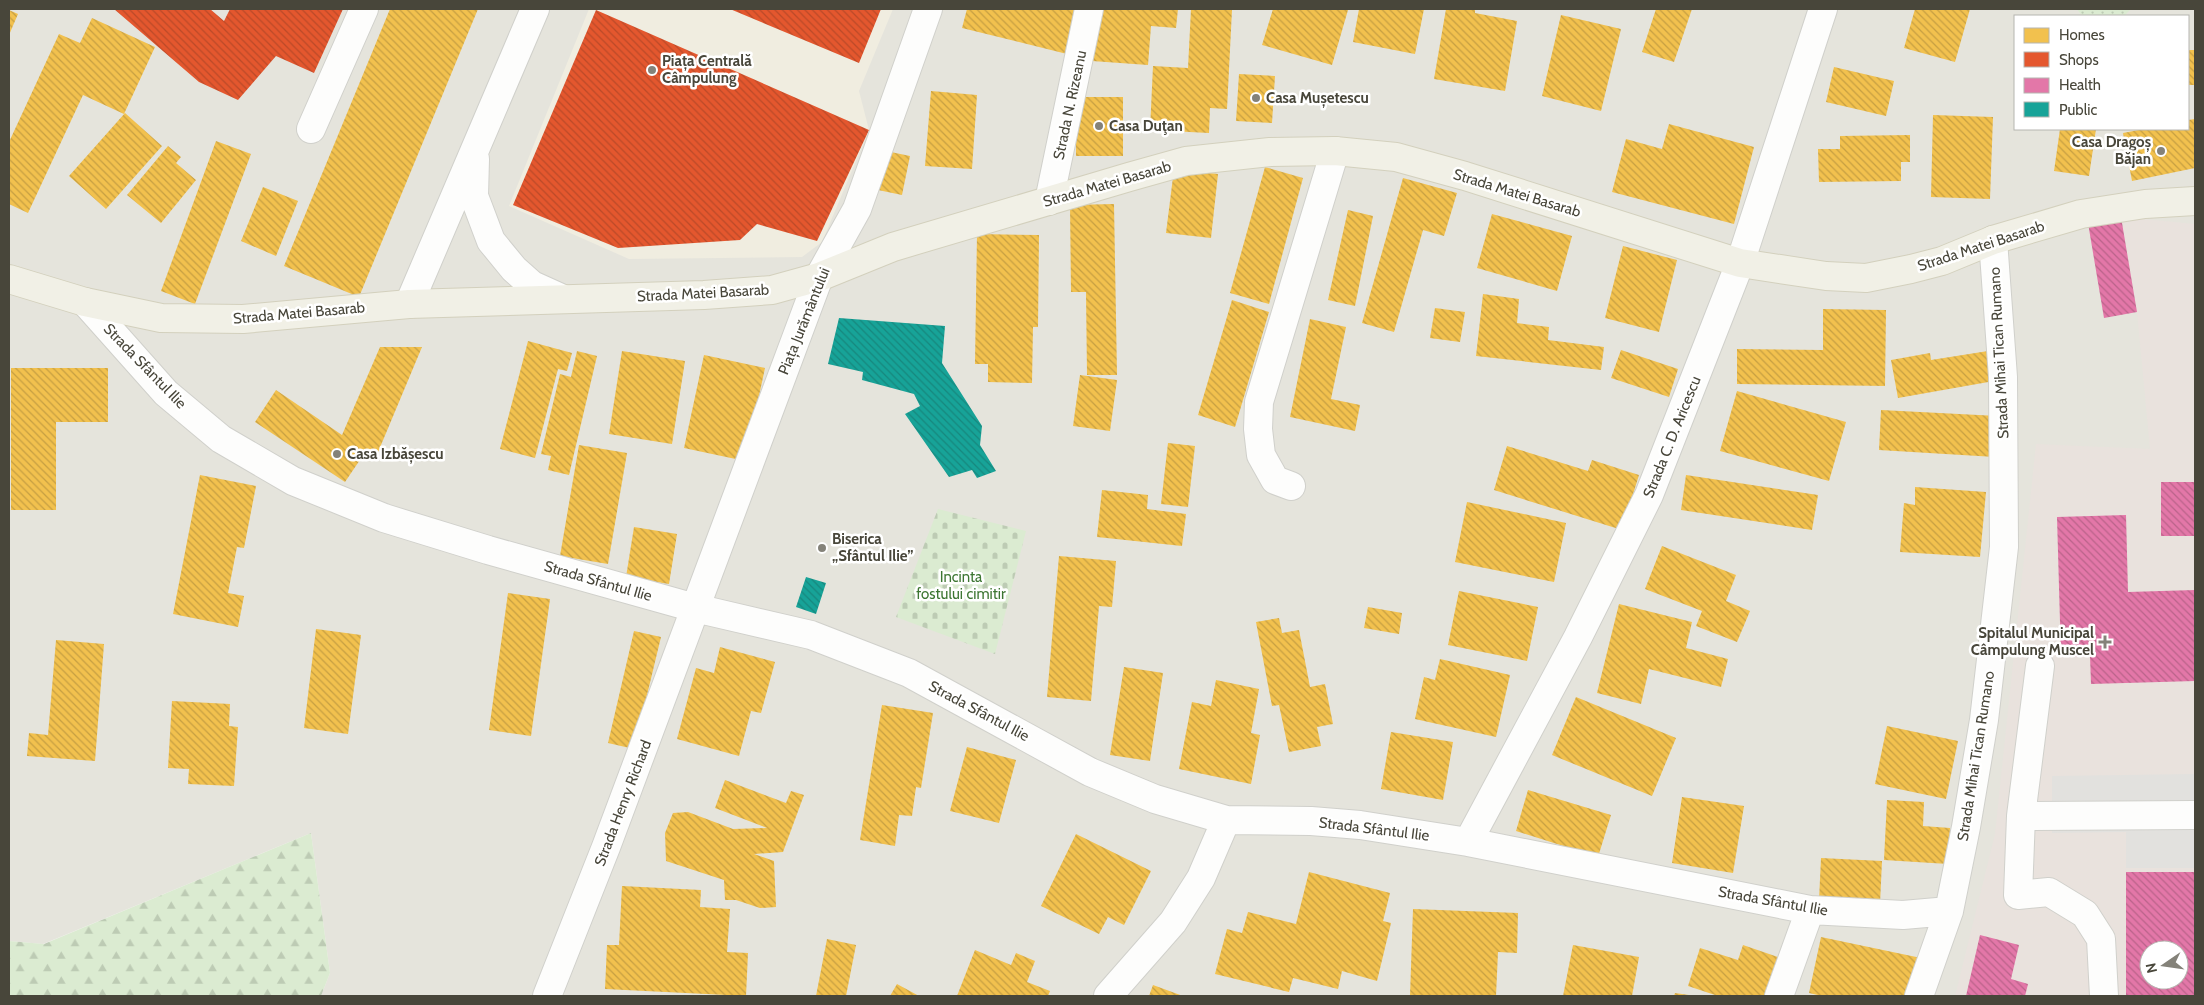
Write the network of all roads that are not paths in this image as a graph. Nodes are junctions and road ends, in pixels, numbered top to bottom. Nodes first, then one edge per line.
1 (364, 9) edge
2 (534, 9) edge
3 (928, 9) edge
4 (1089, 9) edge
5 (1823, 9) edge
6 (311, 129) dead end
7 (475, 145) junction
8 (1335, 151) junction
9 (1049, 201) junction
10 (2195, 201) edge
11 (1993, 240) junction
12 (1740, 263) junction
13 (819, 277) junction
14 (9, 280) edge
15 (563, 299) junction
16 (85, 302) junction
17 (409, 304) junction
18 (1291, 486) dead end
19 (695, 608) junction
20 (2040, 666) dead end
21 (2195, 815) edge
22 (2021, 816) junction
23 (1226, 820) junction
24 (1468, 842) junction
25 (1810, 910) junction
26 (1950, 911) junction
27 (547, 996) edge
28 (1108, 996) edge
29 (1779, 996) edge
30 (1920, 996) edge
31 (2104, 996) edge

1 - 6 street
2 - 7 street
3 - 13 street, Piața Jurământului
4 - 9 street, Strada N. Rizeanu
5 - 12 street, Strada C. D. Aricescu
7 - 15 street
7 - 17 street
8 - 9 main road, Strada Matei Basarab
8 - 12 main road, Strada Matei Basarab
8 - 18 street
9 - 13 main road, Strada Matei Basarab
10 - 11 main road, Strada Matei Basarab
11 - 12 main road, Strada Matei Basarab
11 - 26 street, Strada Mihai Tican Rumano
12 - 24 street, Strada C. D. Aricescu
13 - 15 main road, Strada Matei Basarab
13 - 19 street, Piața Jurământului
14 - 16 main road, Strada Matei Basarab
15 - 17 main road, Strada Matei Basarab
16 - 17 main road, Strada Matei Basarab
16 - 19 street, Strada Sfântul Ilie
19 - 23 street, Strada Sfântul Ilie
19 - 27 street, Strada Henry Richard
20 - 22 street
21 - 22 street
22 - 31 street
23 - 24 street, Strada Sfântul Ilie
23 - 28 street
24 - 25 street, Strada Sfântul Ilie
25 - 26 street, Strada Sfântul Ilie
25 - 29 street
26 - 30 street, Strada Mihai Tican Rumano

